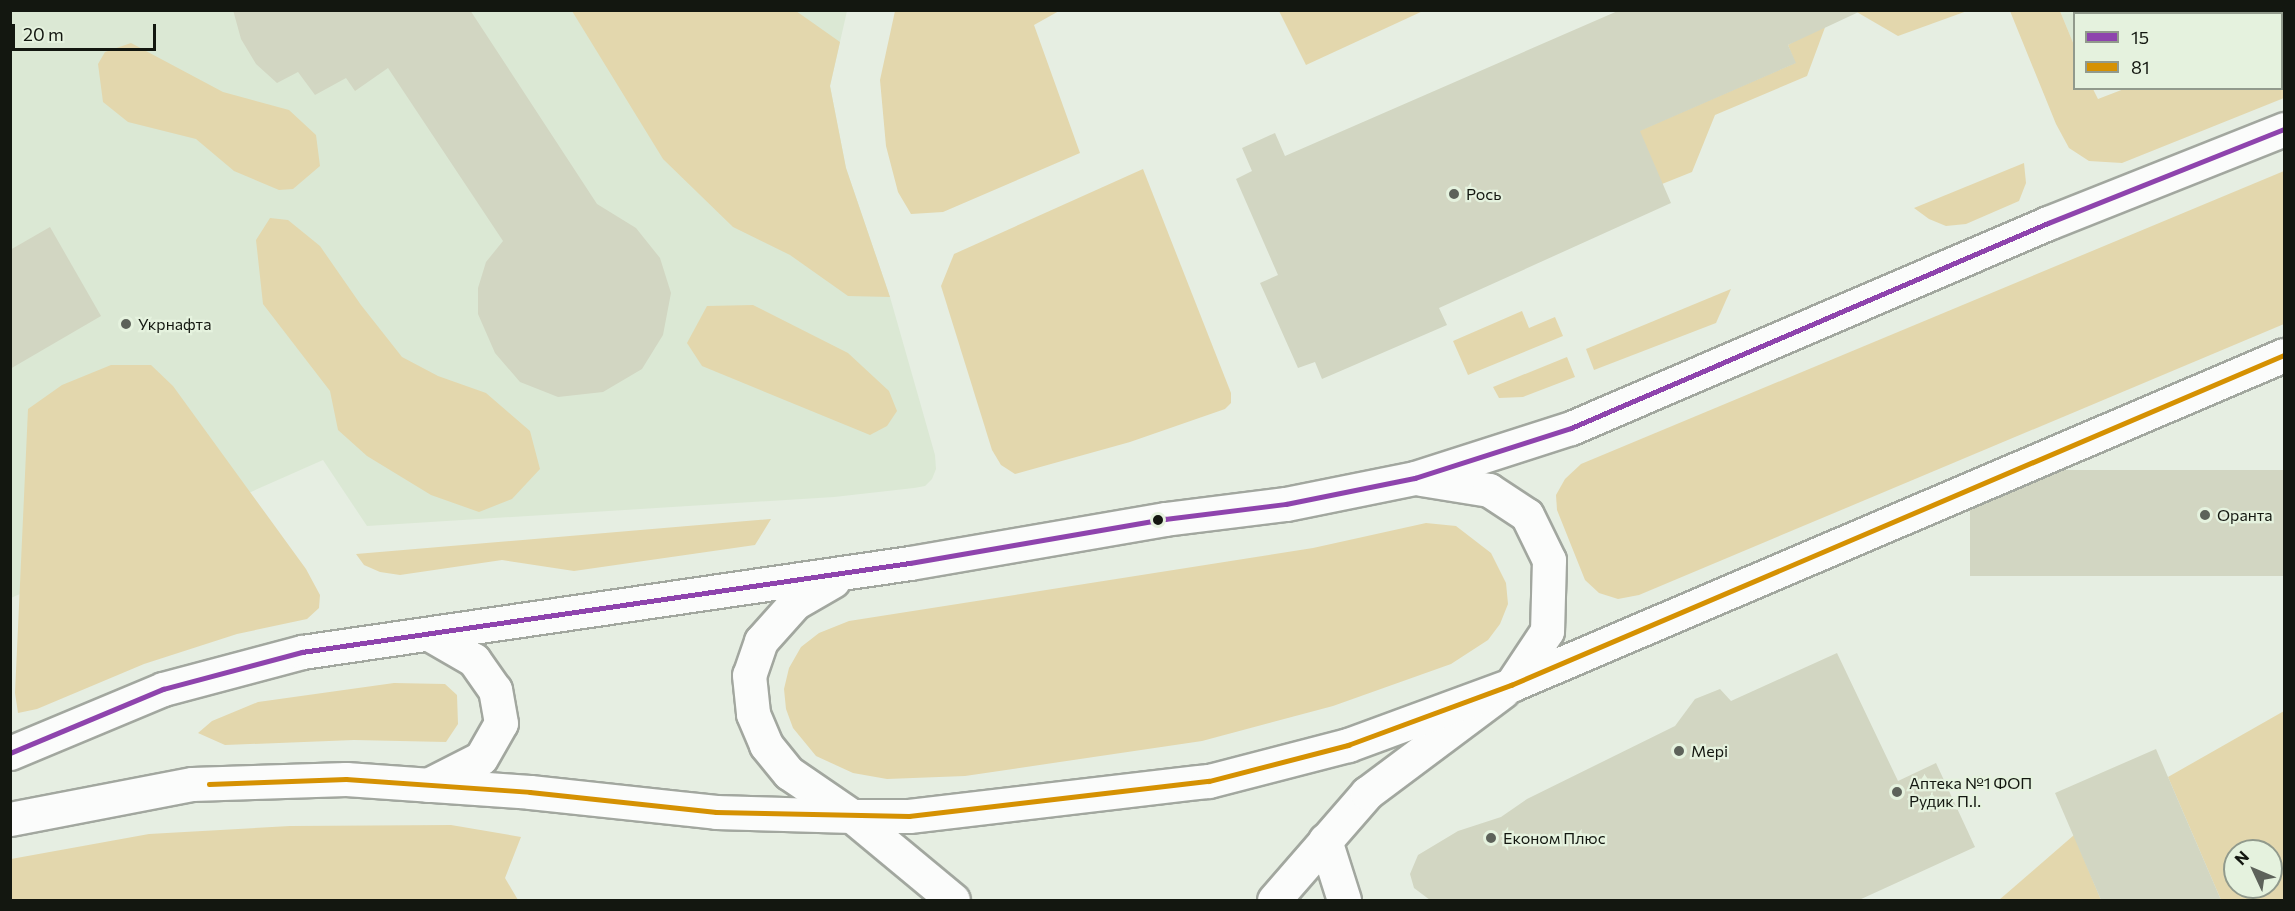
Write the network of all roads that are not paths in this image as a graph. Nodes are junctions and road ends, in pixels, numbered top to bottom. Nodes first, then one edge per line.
1 (2284, 129) edge
2 (2284, 355) edge
3 (1415, 478) junction
4 (847, 573) junction
5 (429, 634) junction
6 (1511, 685) junction
7 (10, 753) edge
8 (428, 785) junction
9 (852, 816) junction
10 (10, 819) edge
11 (1325, 840) junction
12 (953, 900) edge
13 (1274, 900) edge
14 (1344, 900) edge

1 - 3 main road
2 - 6 main road
3 - 4 main road
3 - 6 main road
4 - 5 main road
4 - 9 main road
5 - 7 main road
5 - 8 main road
6 - 9 main road
6 - 11 main road
8 - 9 main road
8 - 10 main road
9 - 12 main road
11 - 13 main road
11 - 14 main road

